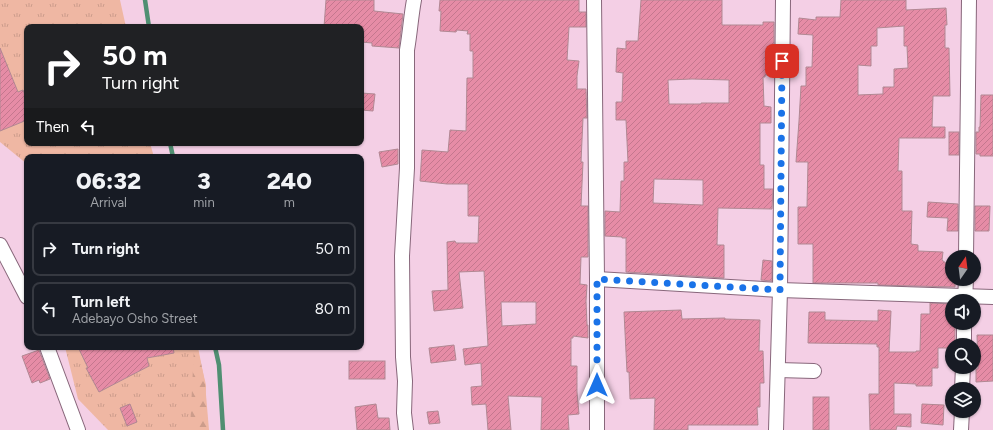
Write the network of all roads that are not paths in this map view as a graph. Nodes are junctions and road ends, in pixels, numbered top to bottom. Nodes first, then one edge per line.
1 (414, 0) edge
2 (594, 0) edge
3 (783, 0) edge
4 (969, 0) edge
5 (0, 245) edge
6 (966, 250) edge
7 (597, 279) junction
8 (780, 290) junction
9 (24, 291) edge
10 (993, 297) edge
11 (945, 298) edge
12 (981, 298) edge
13 (48, 350) edge
14 (778, 370) junction
15 (814, 371) dead end
16 (962, 418) edge
17 (78, 430) edge
18 (406, 430) edge
19 (597, 430) edge
20 (776, 430) edge
21 (961, 430) edge

1 - 18 street
2 - 7 street
3 - 8 street
4 - 6 street
5 - 9 street
7 - 8 street
7 - 19 street
8 - 11 street
8 - 14 street
10 - 12 street
13 - 17 street
14 - 15 street
14 - 20 street
16 - 21 street

